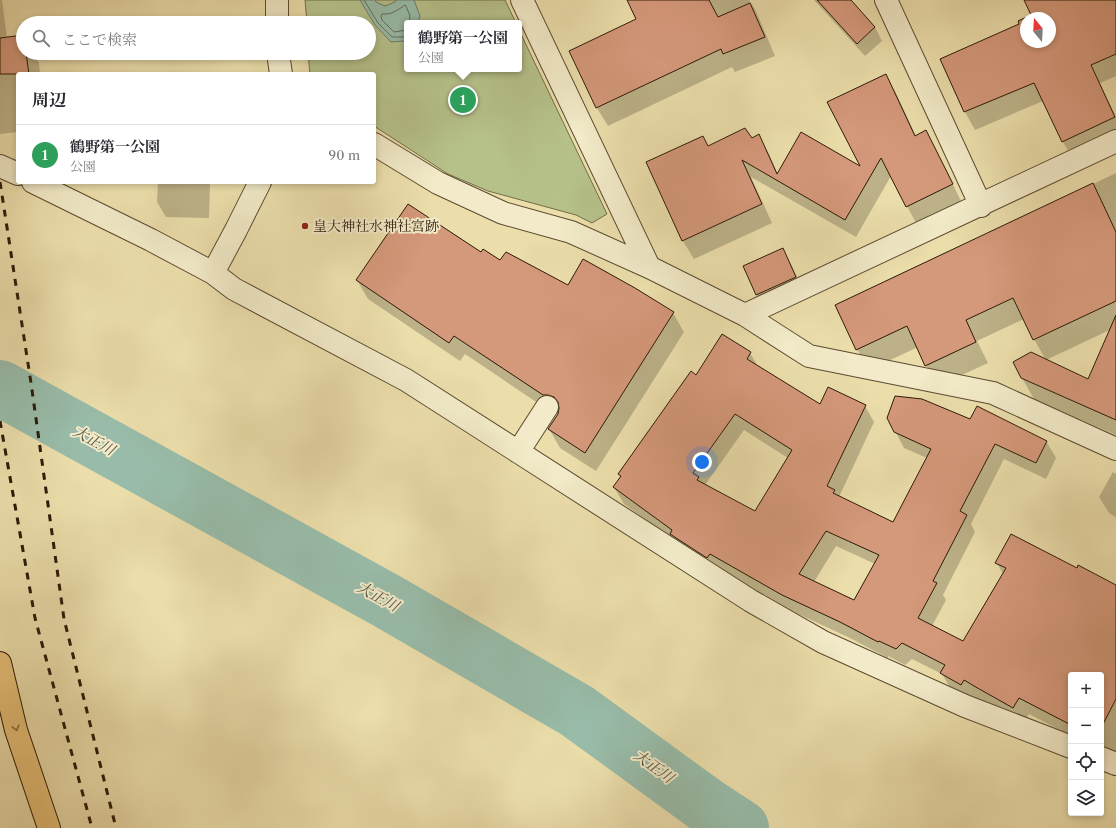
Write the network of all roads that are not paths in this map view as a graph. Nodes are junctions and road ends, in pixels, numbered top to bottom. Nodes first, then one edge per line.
1 (277, 0) edge
2 (522, 0) edge
3 (886, 0) edge
4 (277, 16) edge
5 (279, 60) edge
6 (281, 72) edge
7 (1116, 141) edge
8 (376, 145) edge
9 (0, 166) edge
10 (16, 173) edge
11 (37, 184) edge
12 (259, 184) edge
13 (980, 206) junction
14 (649, 267) junction
15 (213, 273) junction
16 (745, 315) junction
17 (547, 407) dead end
18 (1116, 449) edge
19 (518, 452) junction
20 (0, 663) edge
21 (1068, 746) edge
22 (1104, 759) edge
23 (1116, 764) edge
24 (49, 828) edge

1 - 4 street
2 - 14 street
3 - 13 street
5 - 6 street
7 - 13 street
8 - 14 street
9 - 10 street
11 - 15 street
12 - 15 street
13 - 16 street
14 - 16 street
15 - 19 street
16 - 18 street
17 - 19 street
19 - 21 street
20 -> 24 main road
22 - 23 street

